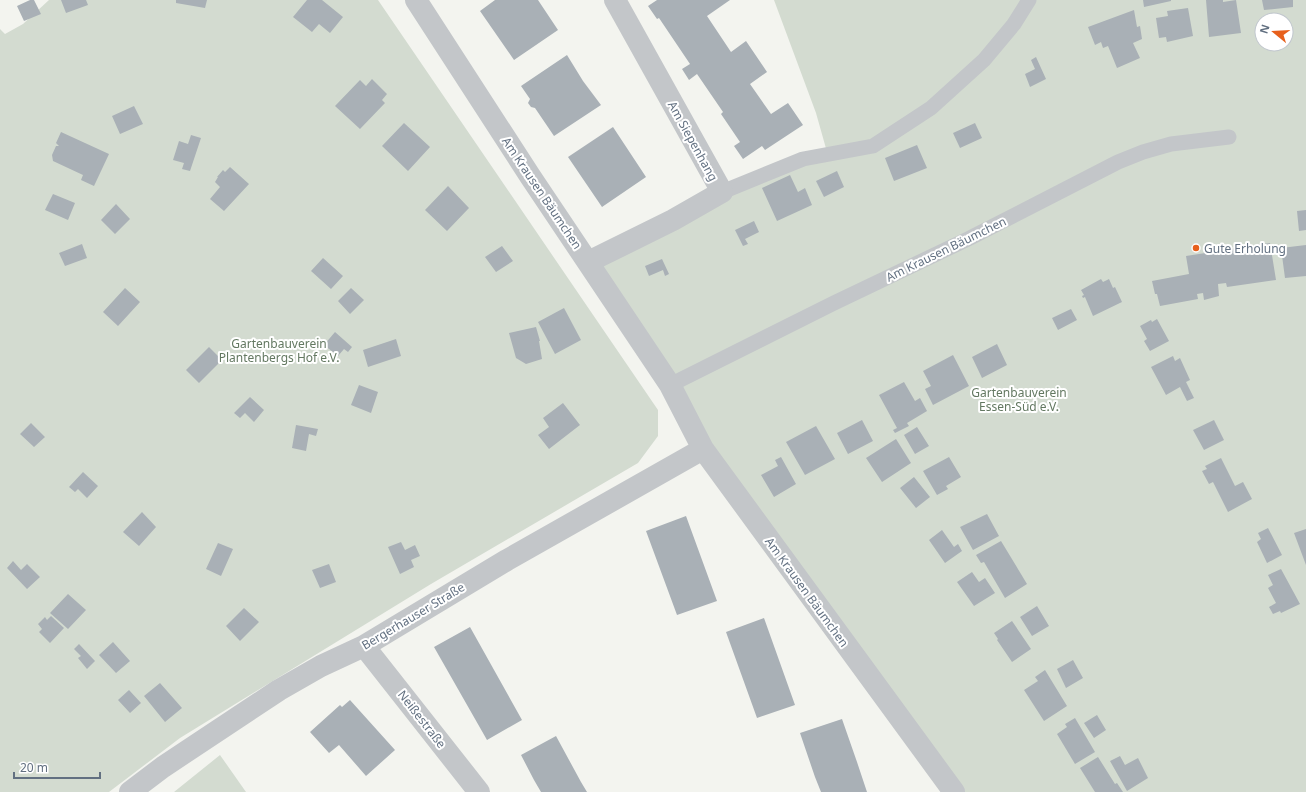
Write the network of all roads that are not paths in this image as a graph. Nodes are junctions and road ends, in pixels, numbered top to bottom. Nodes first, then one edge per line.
1 (416, 0) edge
2 (615, 0) edge
3 (1028, 0) edge
4 (1229, 137) dead end
5 (722, 192) junction
6 (588, 262) junction
7 (670, 385) junction
8 (703, 449) junction
9 (364, 646) junction
10 (130, 792) edge
11 (479, 792) edge
12 (954, 792) edge

1 - 6 street, Am Krausen Bäumchen
2 - 5 street, Am Siepenhang
3 - 5 lane
4 - 7 lane, Am Krausen Bäumchen
5 - 6 street, Am Siepenhang
6 - 7 street, Am Krausen Bäumchen
7 - 8 street, Am Krausen Bäumchen
8 - 9 street, Bergerhauser Straße
8 - 12 street, Am Krausen Bäumchen
9 - 10 street, Bergerhauser Straße
9 - 11 street, Neißestraße

